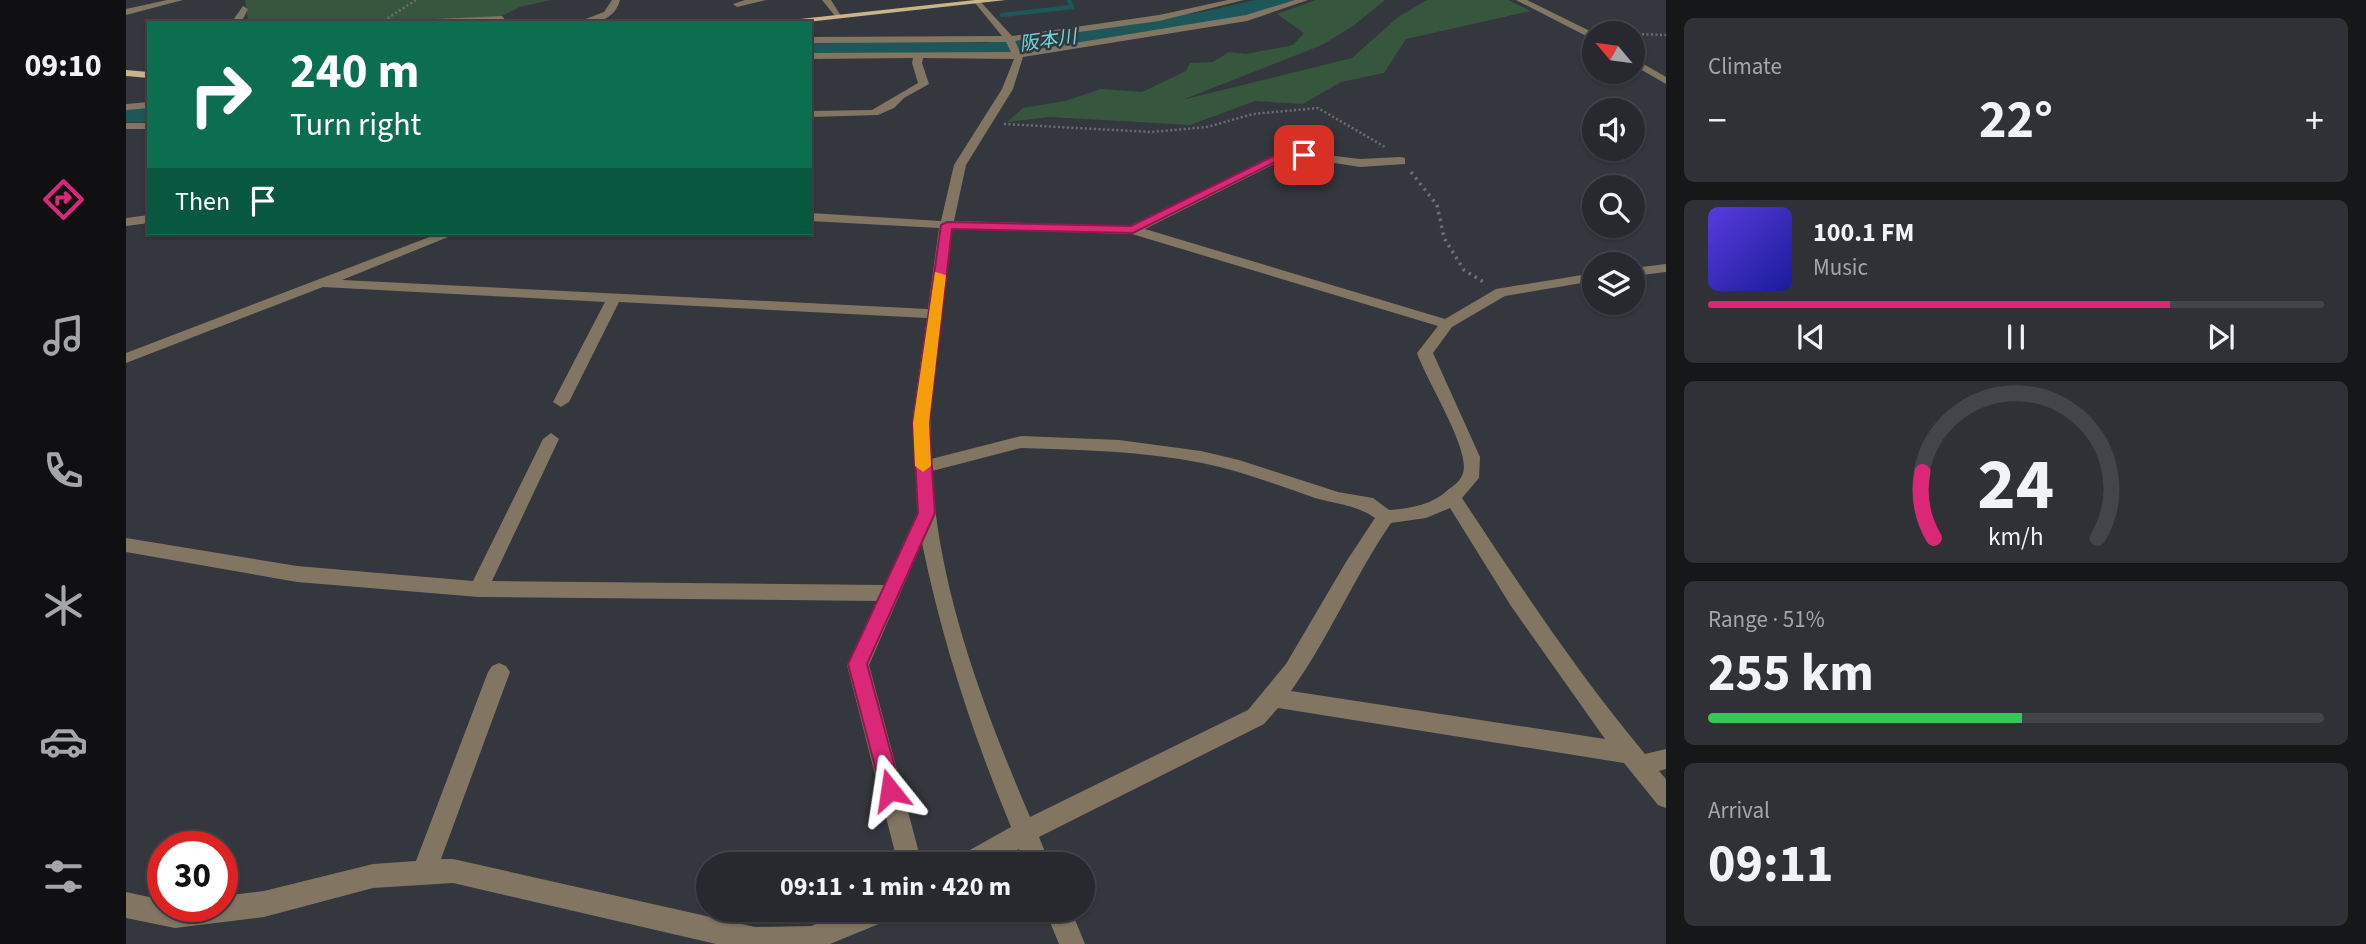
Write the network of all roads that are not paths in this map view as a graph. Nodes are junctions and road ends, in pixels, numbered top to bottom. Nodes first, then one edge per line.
1 (179, 0) edge
2 (616, 0) edge
3 (762, 0) edge
4 (826, 0) edge
5 (1002, 0) edge
6 (1240, 0) edge
7 (1304, 0) edge
8 (1520, 0) edge
9 (979, 3) junction
10 (737, 4) dead end
11 (243, 9) dead end
12 (126, 12) edge
13 (838, 14) junction
14 (237, 21) edge
15 (458, 21) edge
16 (502, 21) edge
17 (586, 21) edge
18 (783, 21) edge
19 (1582, 31) edge
20 (812, 40) edge
21 (959, 41) junction
22 (1013, 47) junction
23 (919, 55) junction
24 (812, 56) edge
25 (966, 56) junction
26 (1645, 68) edge
27 (126, 73) edge
28 (147, 75) edge
29 (1666, 81) edge
30 (147, 105) edge
31 (129, 109) edge
32 (812, 114) edge
33 (126, 126) edge
34 (147, 126) edge
35 (1401, 161) dead end
36 (812, 217) edge
37 (147, 219) edge
38 (126, 222) edge
39 (947, 225) junction
40 (1133, 230) junction
41 (446, 235) edge
42 (1666, 268) edge
43 (1645, 271) edge
44 (1582, 279) edge
45 (323, 283) junction
46 (613, 299) junction
47 (934, 314) junction
48 (1447, 324) junction
49 (126, 358) edge
50 (561, 402) dead end
51 (551, 439) dead end
52 (923, 467) junction
53 (1453, 498) junction
54 (927, 513) junction
55 (1386, 517) junction
56 (126, 545) edge
57 (479, 589) junction
58 (891, 593) junction
59 (499, 672) dead end
60 (1276, 698) junction
61 (1666, 759) edge
62 (1637, 760) junction
63 (1666, 797) edge
64 (1025, 832) junction
65 (907, 852) edge
66 (991, 852) edge
67 (1033, 852) edge
68 (424, 873) junction
69 (126, 905) edge
70 (853, 922) edge
71 (1063, 922) edge
72 (1072, 944) edge

1 - 12 street
2 - 17 street
3 - 10 street
4 - 13 street
5 - 9 main road
6 - 22 street
7 - 22 street
8 - 19 street
9 - 13 main road
9 - 22 street
11 - 14 street
13 - 18 main road
15 - 16 street
20 - 21 street
21 - 22 street
21 - 25 street
22 - 25 street
22 - 39 street
23 - 24 street
23 - 25 street
23 - 32 street
26 - 29 street
27 - 28 main road
30 - 31 street
33 - 34 street
35 - 40 street
36 - 39 street
37 - 38 street
39 - 40 street
39 - 47 street
40 - 48 street
41 - 45 street
42 - 43 street
44 - 48 street
45 - 46 street
45 - 49 street
46 - 47 street
46 - 50 street
47 - 52 street
48 - 53 street
51 - 57 street
52 - 54 street
52 - 55 street
53 - 55 street
53 - 62 street
54 - 58 street
54 - 64 street
55 - 60 street
56 - 57 street
57 - 58 street
58 - 65 street
59 - 68 street
60 - 62 street
60 - 64 street
61 - 62 street
62 - 63 street
64 - 66 street
64 - 67 street
68 - 69 street
68 - 70 street
71 - 72 street

